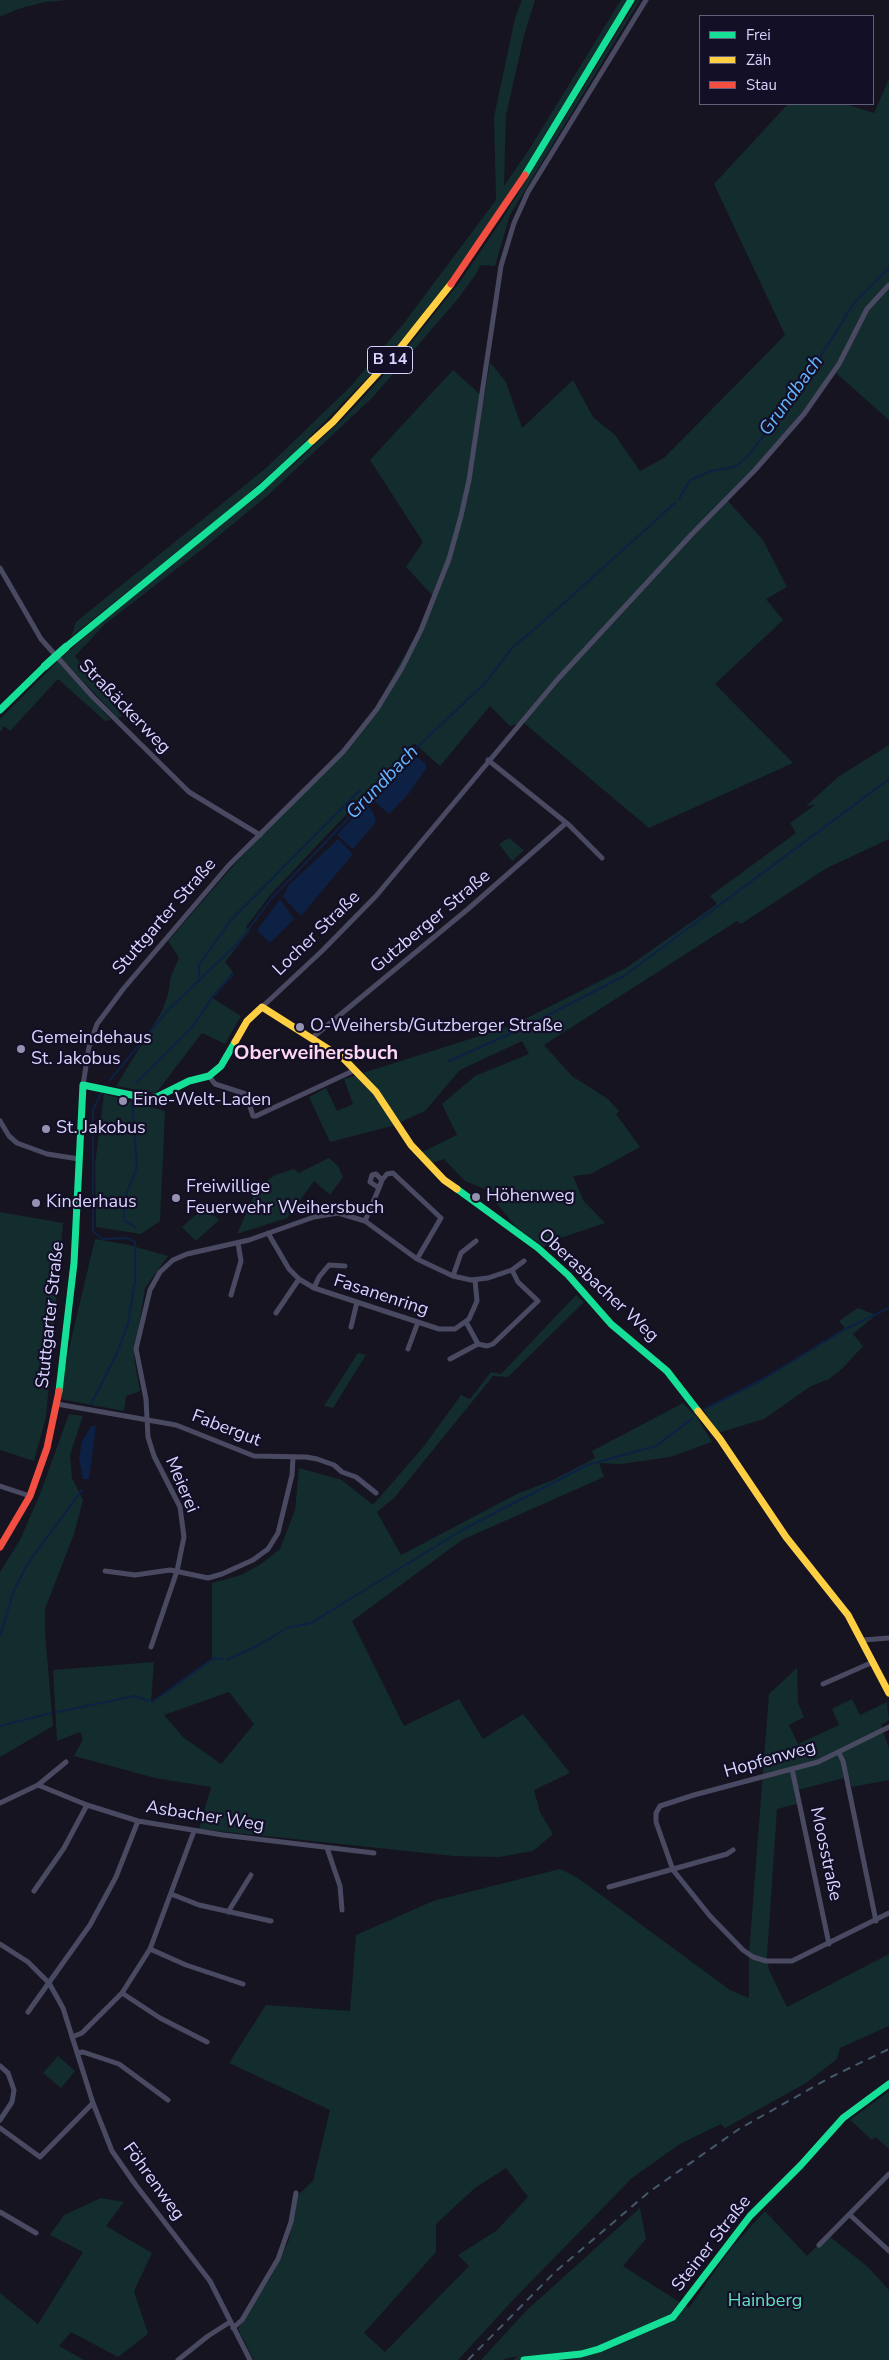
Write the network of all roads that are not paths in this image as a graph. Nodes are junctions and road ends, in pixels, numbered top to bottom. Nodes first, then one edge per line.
1 (631, 0) edge
2 (646, 0) edge
3 (889, 285) edge
4 (0, 568) edge
5 (0, 710) edge
6 (488, 760) junction
7 (566, 823) junction
8 (260, 835) junction
9 (602, 858) dead end
10 (262, 1007) junction
11 (312, 1038) junction
12 (355, 1070) junction
13 (209, 1076) junction
14 (83, 1085) junction
15 (0, 1121) edge
16 (78, 1159) junction
17 (382, 1180) junction
18 (379, 1188) junction
19 (365, 1221) junction
20 (268, 1234) junction
21 (476, 1240) dead end
22 (238, 1243) junction
23 (417, 1259) junction
24 (524, 1261) dead end
25 (345, 1266) dead end
26 (512, 1270) junction
27 (453, 1276) junction
28 (299, 1279) junction
29 (475, 1280) junction
30 (314, 1288) junction
31 (231, 1295) dead end
32 (357, 1302) junction
33 (276, 1313) dead end
34 (418, 1322) junction
35 (466, 1322) junction
36 (351, 1327) dead end
37 (478, 1344) junction
38 (408, 1349) dead end
39 (450, 1359) dead end
40 (57, 1404) junction
41 (147, 1419) junction
42 (293, 1458) junction
43 (0, 1486) edge
44 (376, 1494) dead end
45 (30, 1496) junction
46 (0, 1547) edge
47 (106, 1571) dead end
48 (177, 1571) junction
49 (889, 1638) edge
50 (863, 1640) junction
51 (151, 1647) dead end
52 (874, 1662) junction
53 (823, 1684) dead end
54 (889, 1693) edge
55 (889, 1727) edge
56 (839, 1753) junction
57 (66, 1762) dead end
58 (792, 1769) junction
59 (38, 1785) junction
60 (0, 1802) edge
61 (87, 1805) junction
62 (138, 1821) junction
63 (194, 1831) junction
64 (327, 1848) junction
65 (733, 1850) dead end
66 (374, 1853) dead end
67 (673, 1870) junction
68 (251, 1876) dead end
69 (610, 1887) dead end
70 (34, 1891) dead end
71 (171, 1894) junction
72 (342, 1910) dead end
73 (228, 1912) junction
74 (889, 1913) edge
75 (271, 1921) dead end
76 (876, 1921) junction
77 (0, 1944) edge
78 (829, 1944) junction
79 (150, 1949) junction
80 (49, 1983) junction
81 (244, 1984) dead end
82 (122, 1993) junction
83 (28, 2012) dead end
84 (72, 2037) junction
85 (207, 2042) dead end
86 (78, 2054) junction
87 (0, 2066) edge
88 (889, 2084) edge
89 (168, 2100) dead end
90 (93, 2103) junction
91 (0, 2120) edge
92 (0, 2128) edge
93 (889, 2174) edge
94 (296, 2193) dead end
95 (0, 2214) edge
96 (850, 2216) junction
97 (36, 2233) dead end
98 (819, 2245) dead end
99 (889, 2251) edge
100 (230, 2322) junction
101 (233, 2328) junction
102 (178, 2360) edge
103 (250, 2360) edge
104 (524, 2360) edge

1 - 5 street, B 14, bridge
2 - 8 street, Stuttgarter Straße
3 - 6 street, Locher Straße
4 - 8 street, Straßäckerweg
6 - 7 street
6 - 10 street, Locher Straße
7 - 9 street
7 - 11 street, Gutzberger Straße
8 - 14 street, Stuttgarter Straße
10 - 11 street, Oberasbacher Weg
10 - 13 street, Locher Straße
11 - 12 street, Oberasbacher Weg
12 - 13 street
12 - 50 street, Oberasbacher Weg
13 - 14 street
14 - 16 street, Stuttgarter Straße
15 - 16 street
16 - 40 street, Stuttgarter Straße
17 - 18 street
17 - 18 street
17 - 23 street
18 - 19 street
19 - 20 street
19 - 23 street
20 - 22 street
20 - 28 street, Fasanenring
21 - 27 street
22 - 31 street
22 - 41 street
23 - 27 street
24 - 26 street
25 - 30 street
26 - 29 street
26 - 37 street
27 - 29 street
28 - 30 street, Fasanenring
28 - 33 street
29 - 35 street
30 - 32 street, Fasanenring
32 - 34 street, Fasanenring
32 - 36 street
34 - 35 street, Fasanenring
34 - 38 street
35 - 37 street
37 - 39 street
40 - 41 street, Fabergut
40 - 45 street, Stuttgarter Straße
41 - 42 street, Fabergut
41 - 48 street, Meierei
42 - 44 street, Fabergut
42 - 48 street
43 - 45 street
45 - 46 street, Stuttgarter Straße
47 - 48 street
48 - 51 street, Meierei
49 - 50 street
50 - 52 street, Oberasbacher Weg
52 - 53 street
52 - 54 street, Oberasbacher Weg
55 - 56 street, Hopfenweg
56 - 58 street, Hopfenweg
56 - 76 street
57 - 59 street
58 - 67 street, Hopfenweg
58 - 78 street, Moosstraße
59 - 60 street
59 - 61 street, Asbacher Weg
61 - 62 street, Asbacher Weg
61 - 70 street
62 - 63 street, Asbacher Weg
62 - 80 street
63 - 64 street, Asbacher Weg
63 - 71 street
64 - 66 street, Asbacher Weg
64 - 72 street
65 - 67 street
67 - 69 street
67 - 78 street
68 - 73 street
71 - 73 street
71 - 79 street
73 - 75 street
74 - 76 street
76 - 78 street
77 - 80 street, Föhrenweg
79 - 81 street
79 - 82 street
80 - 83 street
80 - 84 street, Föhrenweg
82 - 84 street
82 - 85 street
84 - 86 street, Föhrenweg
86 - 89 street
86 - 90 street, Föhrenweg
87 - 91 street
88 - 104 street, Steiner Straße
90 - 92 street
90 - 100 street, Föhrenweg
93 - 96 street
94 - 101 street
95 - 97 street
96 - 98 street
96 - 99 street
100 - 101 street, Föhrenweg
100 - 102 street
101 - 103 street, Föhrenweg

